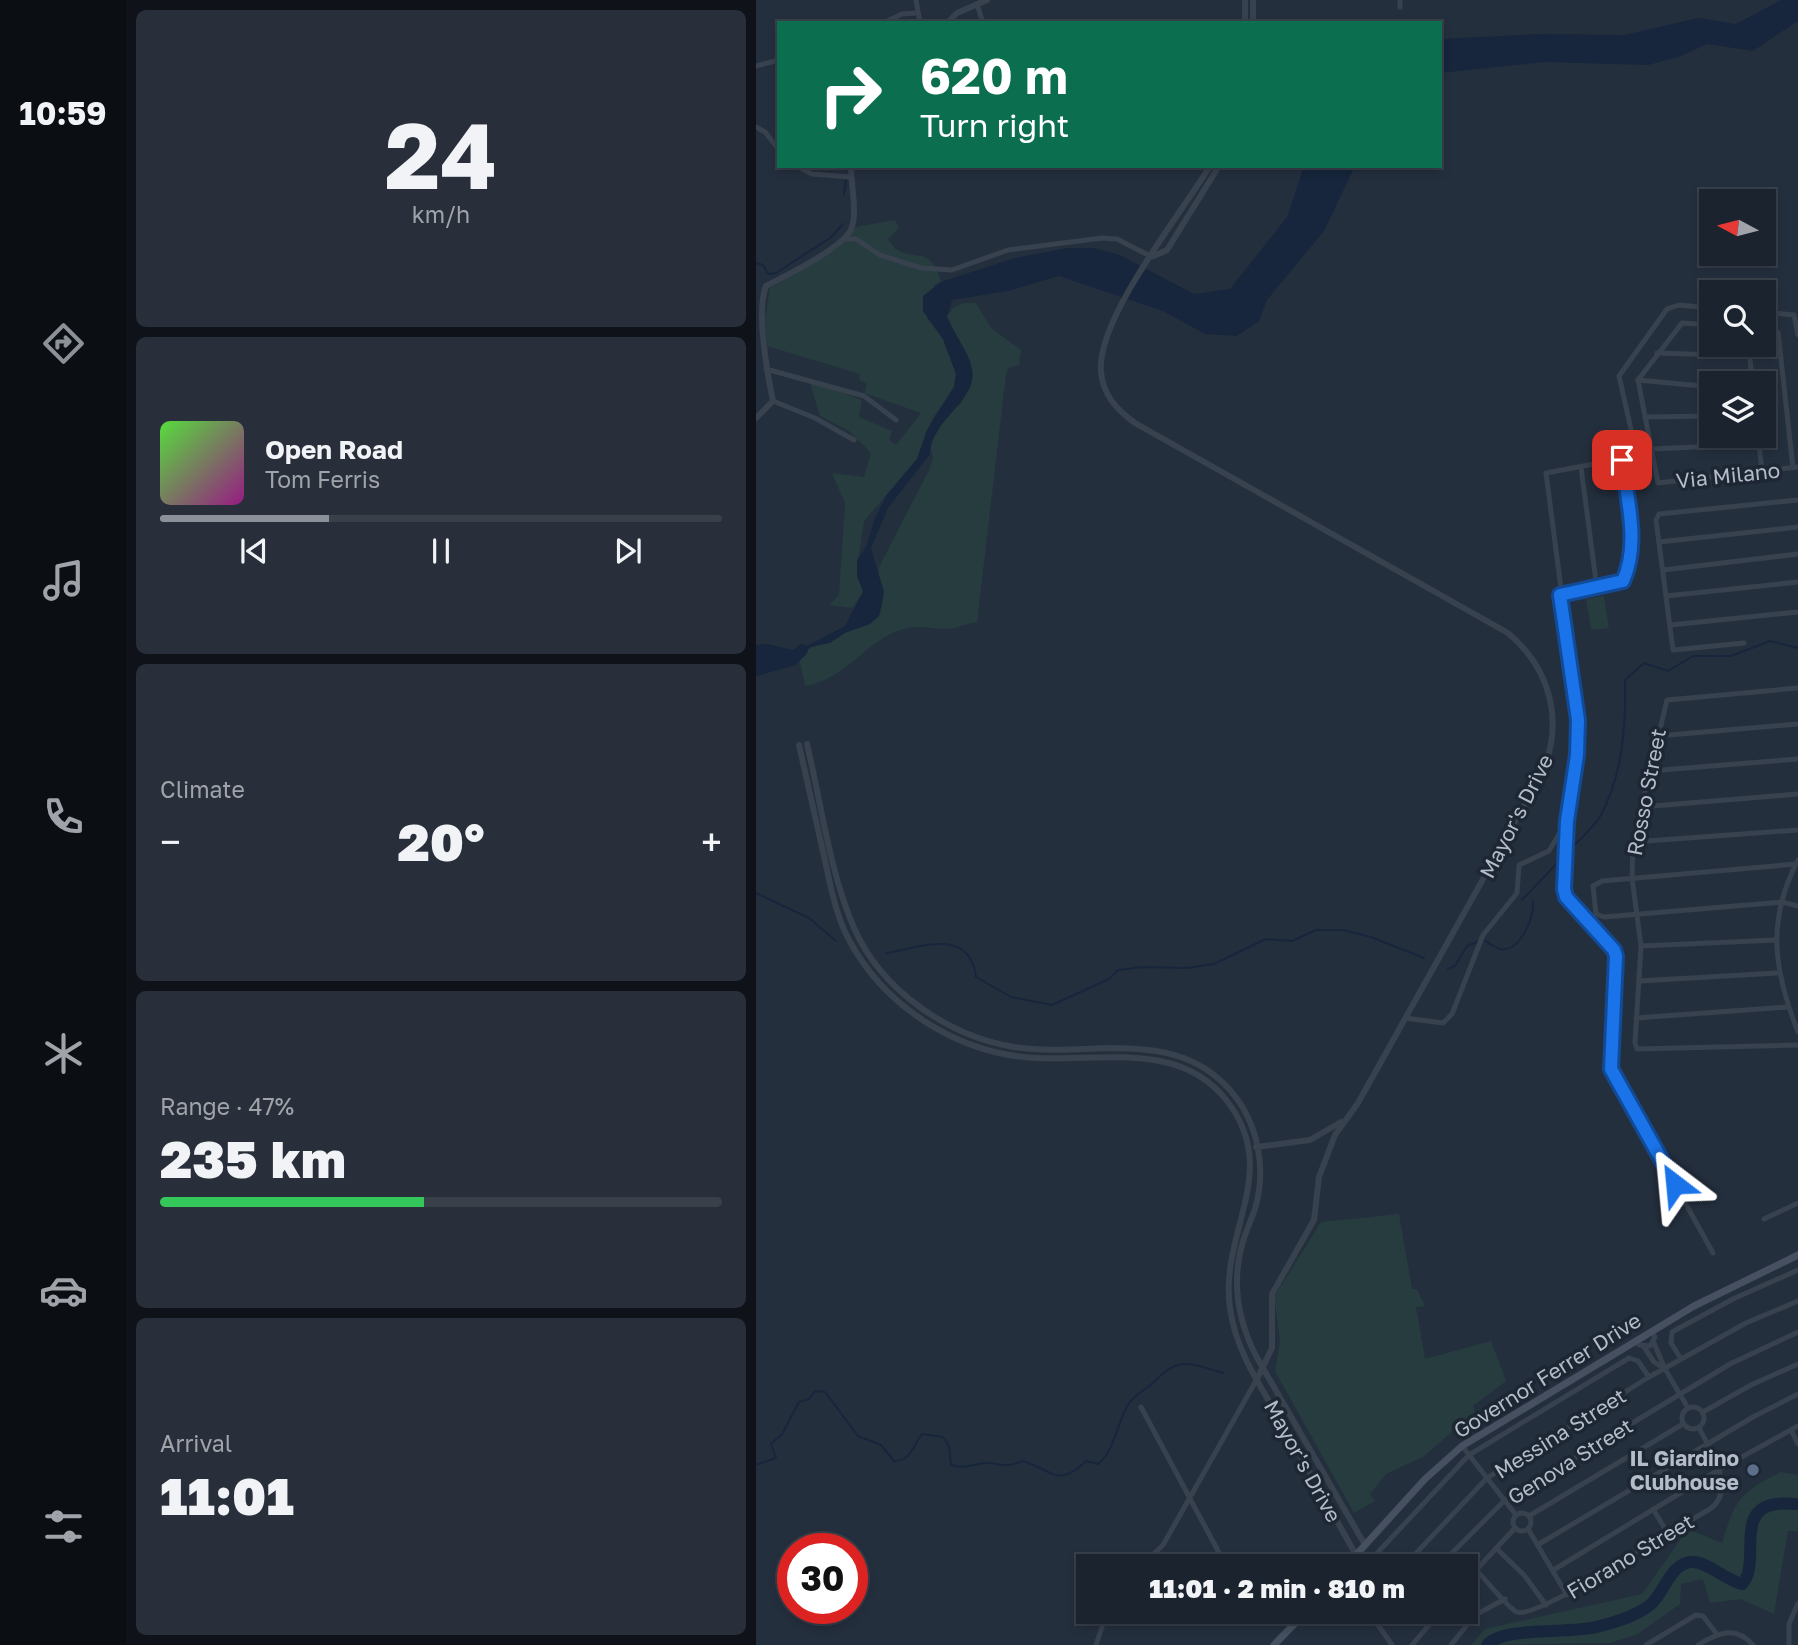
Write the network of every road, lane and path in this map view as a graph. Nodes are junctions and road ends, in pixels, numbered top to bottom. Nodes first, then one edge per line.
1 (916, 0) edge
2 (987, 0) edge
3 (1245, 0) edge
4 (1252, 0) edge
5 (1400, 0) edge
6 (977, 4) junction
7 (1400, 7) dead end
8 (918, 12) junction
9 (888, 21) edge
10 (920, 21) edge
11 (949, 21) edge
12 (982, 21) edge
13 (1245, 21) edge
14 (1253, 21) edge
15 (777, 61) edge
16 (756, 66) edge
17 (756, 127) edge
18 (777, 147) edge
19 (800, 168) edge
20 (851, 168) edge
21 (1209, 168) edge
22 (1218, 168) edge
23 (851, 177) junction
24 (843, 239) junction
25 (1150, 259) junction
26 (1699, 308) edge
27 (758, 311) edge
28 (1776, 314) edge
29 (1699, 325) edge
30 (1776, 332) edge
31 (1798, 335) edge
32 (1657, 353) junction
33 (1699, 354) edge
34 (766, 369) junction
35 (1638, 380) junction
36 (1699, 386) edge
37 (773, 401) junction
38 (1699, 416) edge
39 (1645, 417) junction
40 (756, 418) edge
41 (896, 420) dead end
42 (1798, 430) edge
43 (1789, 431) junction
44 (853, 440) dead end
45 (1699, 447) edge
46 (1759, 448) edge
47 (1652, 449) junction
48 (1622, 460) junction
49 (1581, 467) junction
50 (1796, 468) edge
51 (1762, 471) junction
52 (1798, 500) edge
53 (1798, 527) edge
54 (1659, 542) junction
55 (1798, 554) edge
56 (1663, 570) junction
57 (1798, 582) edge
58 (1597, 589) junction
59 (1560, 595) junction
60 (1666, 596) junction
61 (1798, 612) edge
62 (1670, 625) junction
63 (1745, 643) dead end
64 (1798, 688) edge
65 (1798, 723) edge
66 (1657, 736) junction
67 (807, 744) dead end
68 (799, 745) dead end
69 (1798, 759) edge
70 (1649, 771) junction
71 (1798, 794) edge
72 (1641, 807) junction
73 (1567, 821) junction
74 (1798, 830) edge
75 (1633, 842) junction
76 (1797, 862) edge
77 (1632, 878) junction
78 (1782, 902) junction
79 (1798, 906) edge
80 (1637, 912) junction
81 (1776, 940) junction
82 (1641, 946) junction
83 (1777, 973) junction
84 (1639, 981) junction
85 (1788, 1007) junction
86 (1405, 1018) junction
87 (1636, 1018) junction
88 (1798, 1032) edge
89 (1798, 1045) edge
90 (1345, 1119) junction
91 (1250, 1147) junction
92 (1258, 1147) junction
93 (1798, 1203) edge
94 (1764, 1219) dead end
95 (1713, 1253) dead end
96 (1798, 1255) edge
97 (1798, 1270) edge
98 (1798, 1301) edge
99 (1652, 1331) junction
100 (1798, 1332) edge
101 (1636, 1340) junction
102 (1654, 1343) junction
103 (1644, 1347) junction
104 (1681, 1359) junction
105 (1798, 1364) edge
106 (1264, 1368) junction
107 (1665, 1369) junction
108 (1649, 1377) junction
109 (1257, 1379) junction
110 (1679, 1394) junction
111 (1798, 1394) edge
112 (1141, 1407) dead end
113 (1688, 1408) junction
114 (1703, 1412) junction
115 (1683, 1424) junction
116 (1798, 1426) edge
117 (1699, 1428) junction
118 (1791, 1430) junction
119 (1707, 1444) junction
120 (1798, 1444) edge
121 (1462, 1446) junction
122 (1469, 1455) junction
123 (1720, 1469) junction
124 (1487, 1478) junction
125 (1188, 1499) junction
126 (1505, 1500) junction
127 (1653, 1509) junction
128 (1516, 1515) junction
129 (1529, 1516) junction
130 (1515, 1528) junction
131 (1528, 1529) junction
132 (1667, 1532) junction
133 (1539, 1544) junction
134 (1365, 1545) junction
135 (1496, 1548) junction
136 (1154, 1554) edge
137 (1219, 1554) edge
138 (1355, 1554) edge
139 (1357, 1554) edge
140 (1376, 1554) edge
141 (1415, 1554) edge
142 (1451, 1554) edge
143 (1478, 1568) edge
144 (1555, 1569) junction
145 (1478, 1572) edge
146 (1567, 1595) junction
147 (1505, 1600) junction
148 (1798, 1602) edge
149 (1546, 1605) junction
150 (1103, 1624) edge
151 (1294, 1624) edge
152 (1430, 1624) edge
153 (1379, 1626) edge
154 (1716, 1633) junction
155 (1096, 1645) edge
156 (1274, 1645) edge
157 (1392, 1645) edge
158 (1412, 1645) edge
159 (1451, 1645) edge
160 (1647, 1645) edge
161 (1698, 1645) edge
162 (1753, 1645) edge
163 (1789, 1645) edge

1 - 8 street
2 - 6 street
3 - 13 street
4 - 14 street
5 - 7 street
6 - 11 street
6 - 12 street
8 - 9 street
8 - 10 street
15 - 16 street
17 - 18 street
19 - 23 street
20 - 23 street
21 - 25 street, Mayor's Drive
22 - 25 street, Mayor's Drive
23 - 24 street
24 - 25 street
24 - 27 street
25 - 86 street, Mayor's Drive
26 - 48 street
27 - 34 street
28 - 31 street
29 - 32 street
30 - 43 street
32 - 33 street
32 - 35 street
34 - 37 street
34 - 41 street
35 - 36 street
35 - 39 street
37 - 40 street
37 - 44 street
38 - 39 street
39 - 47 street
42 - 43 street
43 - 50 street
45 - 47 street
46 - 51 street
47 - 51 street, Via Milano
48 - 49 street
48 - 58 street
49 - 58 street
49 - 59 street
50 - 51 street, Via Milano
52 - 54 street
53 - 54 street
54 - 56 street
55 - 56 street
56 - 60 street
57 - 60 street
58 - 59 street
59 - 73 street
60 - 62 street
61 - 62 street
62 - 63 street
64 - 66 street, Rosso Street
65 - 66 street
66 - 70 street, Rosso Street
67 - 92 street
68 - 91 street
69 - 70 street
70 - 72 street, Rosso Street
71 - 72 street
72 - 75 street, Rosso Street
73 - 86 street
73 - 95 street
74 - 75 street
75 - 77 street, Rosso Street
76 - 77 street
76 - 78 street
77 - 80 street, Rosso Street
77 - 80 street
78 - 79 street
78 - 80 street
78 - 81 street
80 - 82 street, Rosso Street
81 - 82 street
81 - 83 street
82 - 84 street, Rosso Street
83 - 84 street
83 - 85 street
84 - 87 street, Rosso Street
85 - 87 street
85 - 88 street
86 - 90 street, Mayor's Drive
87 - 89 street, Rosso Street
90 - 92 street
90 - 106 street, Mayor's Drive
91 - 92 street
91 - 109 street
92 - 106 street
93 - 94 street
96 - 99 main road, Governor Ferrer Drive
97 - 104 street
98 - 104 street, Messina Street
99 - 101 main road, Governor Ferrer Drive
99 - 102 street
100 - 110 street, Genova Street
101 - 103 street
101 - 121 main road, Governor Ferrer Drive
102 - 103 street
102 - 107 street
103 - 107 street
104 - 107 street, Messina Street
105 - 114 street
106 - 109 street, Mayor's Drive
106 - 134 street, Mayor's Drive
107 - 108 street, Messina Street
107 - 110 street
108 - 122 street
108 - 124 street, Messina Street
109 - 125 street
109 - 138 street, Mayor's Drive
110 - 113 street
110 - 126 street, Genova Street
111 - 119 street
112 - 125 street
113 - 114 street
113 - 115 street
114 - 117 street
115 - 117 street
115 - 129 street
116 - 118 street
117 - 119 street
118 - 120 street
118 - 123 street
119 - 123 street
119 - 133 street
121 - 122 street
121 - 134 main road, Governor Ferrer Drive
122 - 124 street
122 - 140 street
123 - 127 street
123 - 132 street, Fiorano Street
124 - 126 street
124 - 141 street, Messina Street
125 - 136 street
125 - 137 street
126 - 128 street
126 - 142 street, Genova Street
127 - 132 street
127 - 144 street
128 - 129 street
128 - 130 street
129 - 131 street
130 - 131 street
130 - 135 street
131 - 133 street
132 - 146 street, Fiorano Street
133 - 144 street
134 - 139 main road, Governor Ferrer Drive
135 - 143 street
135 - 149 street
144 - 146 street
145 - 147 street
146 - 149 street, Fiorano Street
147 - 149 street, Fiorano Street
147 - 159 street
148 - 163 street
150 - 155 street
151 - 156 main road
152 - 158 street
153 - 157 street
154 - 160 street
154 - 161 street
154 - 162 street

